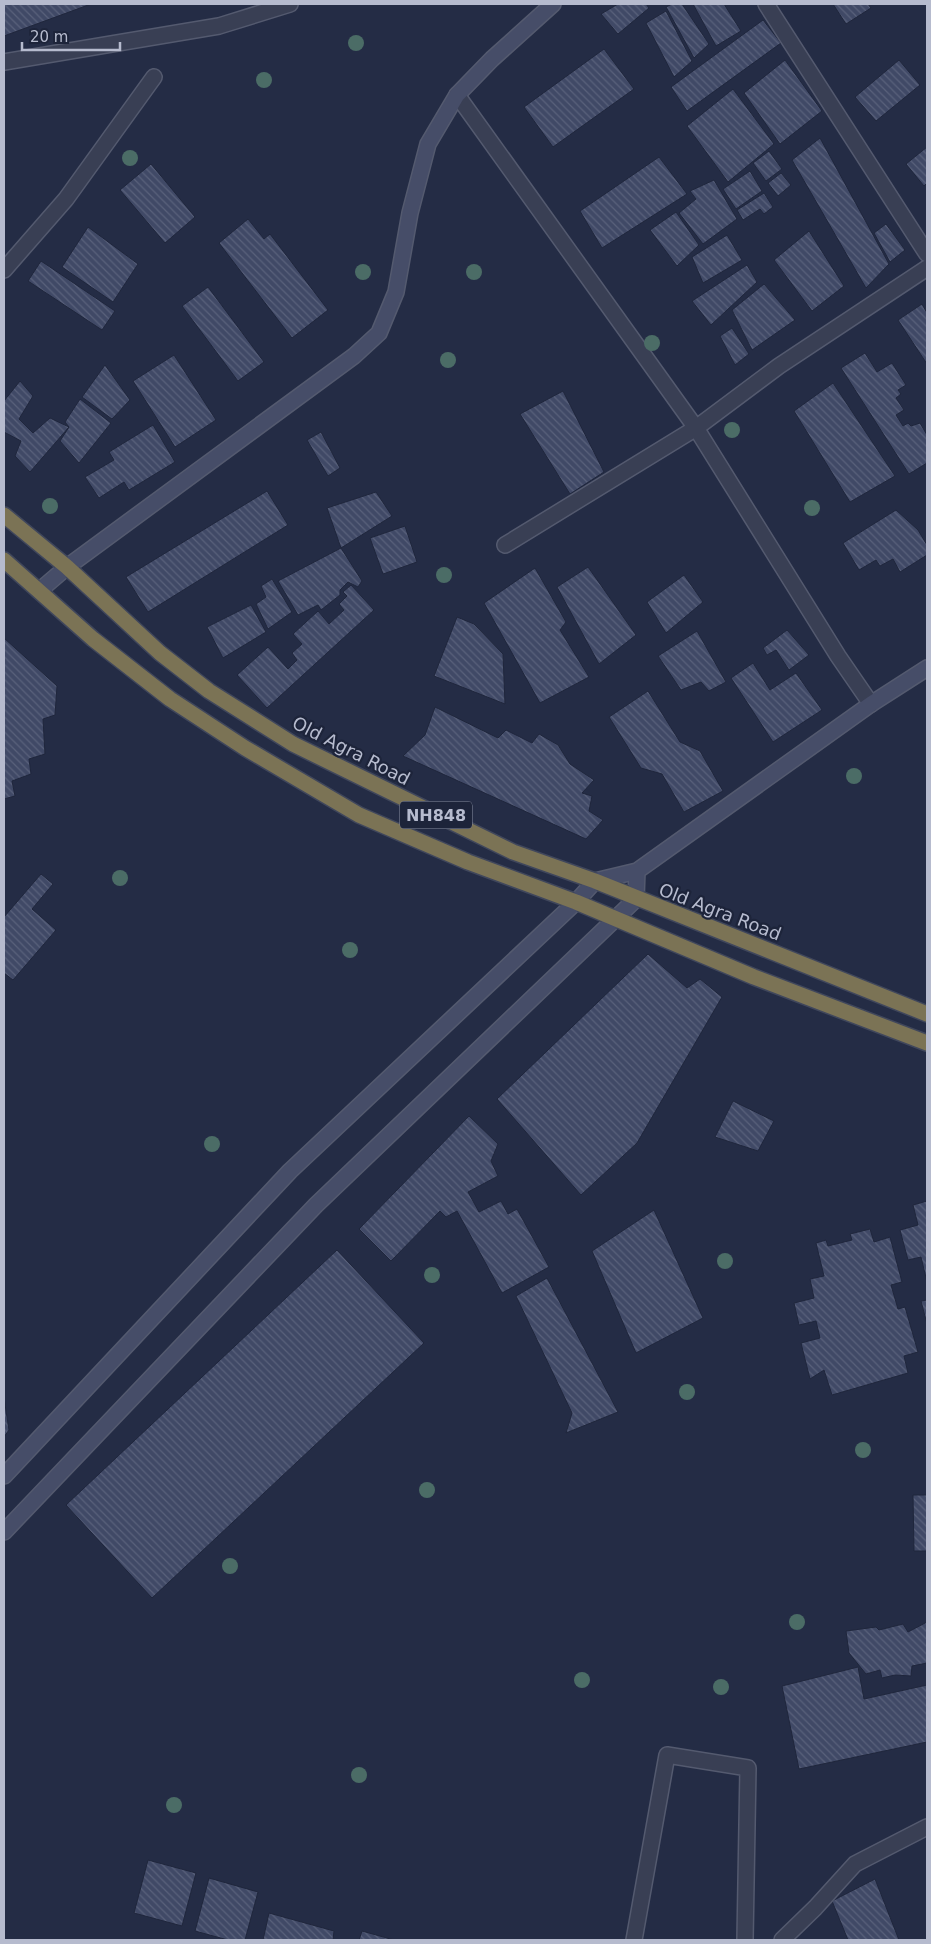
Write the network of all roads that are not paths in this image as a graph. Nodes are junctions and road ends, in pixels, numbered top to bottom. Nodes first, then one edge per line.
1 (290, 4) edge
2 (550, 4) edge
3 (766, 4) edge
4 (4, 62) edge
5 (154, 77) dead end
6 (457, 95) junction
7 (927, 254) edge
8 (927, 268) edge
9 (4, 270) edge
10 (696, 428) junction
11 (4, 515) edge
12 (505, 545) dead end
13 (4, 560) edge
14 (67, 567) junction
15 (39, 591) junction
16 (927, 668) edge
17 (871, 704) junction
18 (638, 871) junction
19 (594, 882) junction
20 (636, 899) junction
21 (576, 902) junction
22 (614, 919) junction
23 (927, 1014) edge
24 (927, 1043) edge
25 (4, 1476) edge
26 (4, 1532) edge
27 (927, 1826) edge
28 (634, 1940) edge
29 (744, 1940) edge
30 (782, 1940) edge

1 - 4 street
2 - 6 street
3 - 7 street
5 - 9 street
6 - 10 street
6 - 14 street
8 - 10 street
10 - 12 street
10 - 17 street
11 - 14 highway, Old Agra Road / NH848
13 - 15 highway, NH848
14 - 15 street
14 - 19 highway, Old Agra Road / NH848
15 - 21 highway, NH848
16 - 17 street
17 - 18 street
18 - 19 street
18 - 20 street
19 - 20 highway, Old Agra Road / NH848
19 - 21 street
20 - 22 street
20 - 23 highway, Old Agra Road / NH848
21 - 22 highway, NH848
21 - 25 street
22 - 24 highway, NH848
22 - 26 street
27 - 30 street
28 - 29 street

